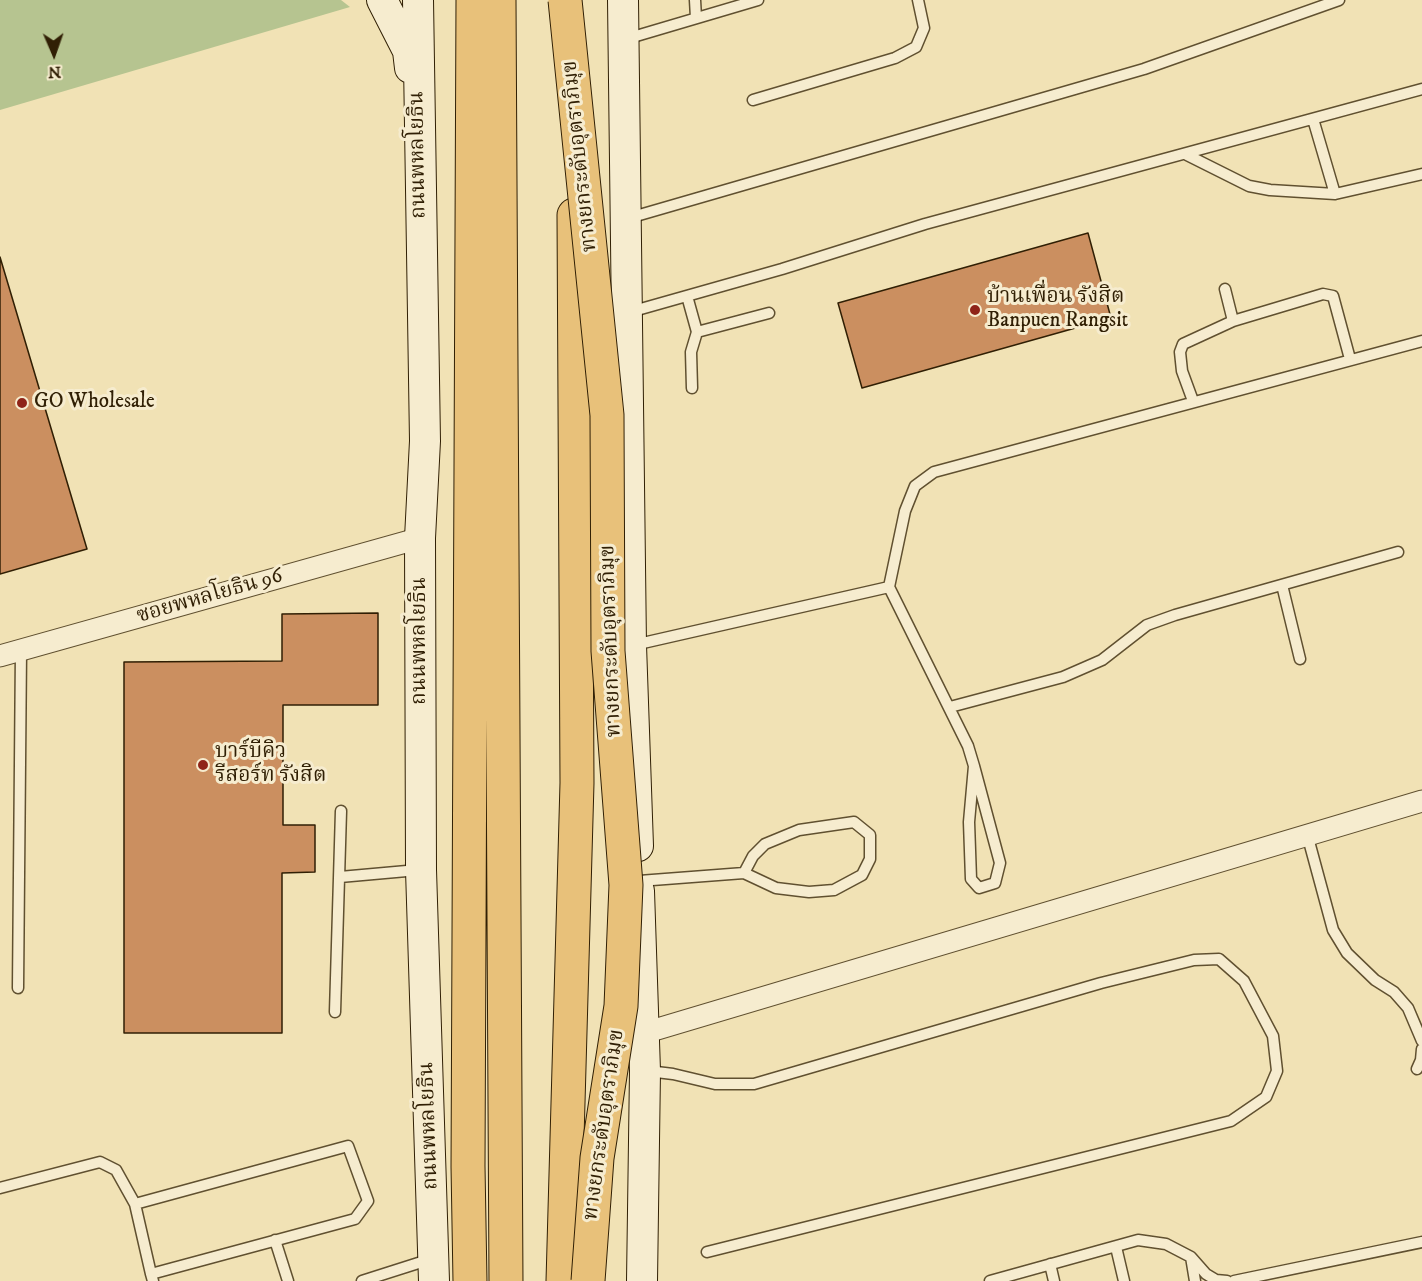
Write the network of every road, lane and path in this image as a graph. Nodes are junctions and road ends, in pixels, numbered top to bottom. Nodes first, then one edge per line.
1 (382, 0) edge
2 (418, 0) edge
3 (473, 0) edge
4 (500, 0) edge
5 (565, 0) edge
6 (573, 0) edge
7 (623, 0) edge
8 (695, 0) edge
9 (758, 0) edge
10 (918, 0) edge
11 (1339, 0) edge
12 (696, 18) junction
13 (624, 39) junction
14 (1422, 89) edge
15 (753, 100) dead end
16 (1313, 118) junction
17 (1187, 155) junction
18 (1422, 174) edge
19 (1335, 194) junction
20 (420, 202) junction
21 (626, 219) junction
22 (1225, 289) dead end
23 (687, 296) junction
24 (627, 313) junction
25 (769, 313) dead end
26 (1233, 321) junction
27 (697, 332) junction
28 (1422, 341) edge
29 (1350, 359) junction
30 (692, 388) dead end
31 (1193, 401) junction
32 (420, 538) junction
33 (1398, 552) dead end
34 (1282, 585) junction
35 (889, 587) junction
36 (631, 645) junction
37 (21, 650) junction
38 (0, 656) edge
39 (1300, 659) dead end
40 (950, 707) junction
41 (974, 766) junction
42 (1422, 801) edge
43 (341, 811) dead end
44 (1307, 834) junction
45 (421, 870) junction
46 (744, 873) junction
47 (340, 878) junction
48 (639, 881) junction
49 (18, 988) dead end
50 (335, 1012) dead end
51 (644, 1034) junction
52 (1422, 1041) edge
53 (1422, 1049) edge
54 (1417, 1069) dead end
55 (645, 1071) junction
56 (0, 1188) edge
57 (135, 1204) junction
58 (275, 1240) junction
59 (1422, 1242) edge
60 (1116, 1247) junction
61 (706, 1252) dead end
62 (1191, 1257) junction
63 (1050, 1264) junction
64 (434, 1270) edge
65 (152, 1277) edge
66 (288, 1281) edge
67 (362, 1281) edge
68 (470, 1281) edge
69 (506, 1281) edge
70 (563, 1281) edge
71 (588, 1281) edge
72 (642, 1281) edge
73 (990, 1281) edge
74 (1054, 1281) edge
75 (1124, 1281) edge
76 (1195, 1281) edge
77 (1227, 1281) edge
78 (1234, 1281) edge

1 - 20 main road
2 - 20 main road, ถนนพหลโยธิน
3 - 68 highway, ถนนพหลโยธิน
4 - 69 highway
5 - 71 highway, ทางยกระดับอุตราภิมุข, bridge
6 - 70 highway
7 - 13 main road
8 - 12 lane
9 - 12 lane
10 - 15 lane
11 - 21 lane
12 - 13 lane
13 - 21 main road
14 - 16 lane
16 - 17 lane
16 - 19 lane
17 - 19 lane
17 - 23 lane
18 - 19 lane
20 - 32 main road, ถนนพหลโยธิน
21 - 24 main road
22 - 26 lane
23 - 24 lane
23 - 27 lane
24 - 36 main road
25 - 27 lane
26 - 29 lane
26 - 31 lane
27 - 30 lane
28 - 29 lane
29 - 31 lane
31 - 35 lane
32 - 37 street, ซอยพหลโยธิน 96
32 - 45 main road, ถนนพหลโยธิน
33 - 34 lane
34 - 39 lane
34 - 40 lane
35 - 36 lane
35 - 40 lane
36 - 48 main road
37 - 38 street, ซอยพหลโยธิน 96
37 - 49 lane
40 - 41 lane
41 - 41 lane
42 - 44 street
43 - 47 lane
44 - 51 street
44 - 52 lane
45 - 47 lane
45 - 64 main road, ถนนพหลโยธิน
46 - 46 lane
46 - 48 lane
47 - 50 lane
48 - 51 main road
51 - 55 main road
53 - 54 lane
55 - 61 lane
55 - 72 main road
56 - 57 lane
57 - 58 lane
57 - 65 lane
58 - 65 lane
58 - 66 lane
59 - 78 lane
60 - 62 lane
60 - 63 lane
60 - 75 lane
62 - 76 lane
62 - 77 lane
63 - 73 lane
63 - 74 lane
64 - 67 lane

